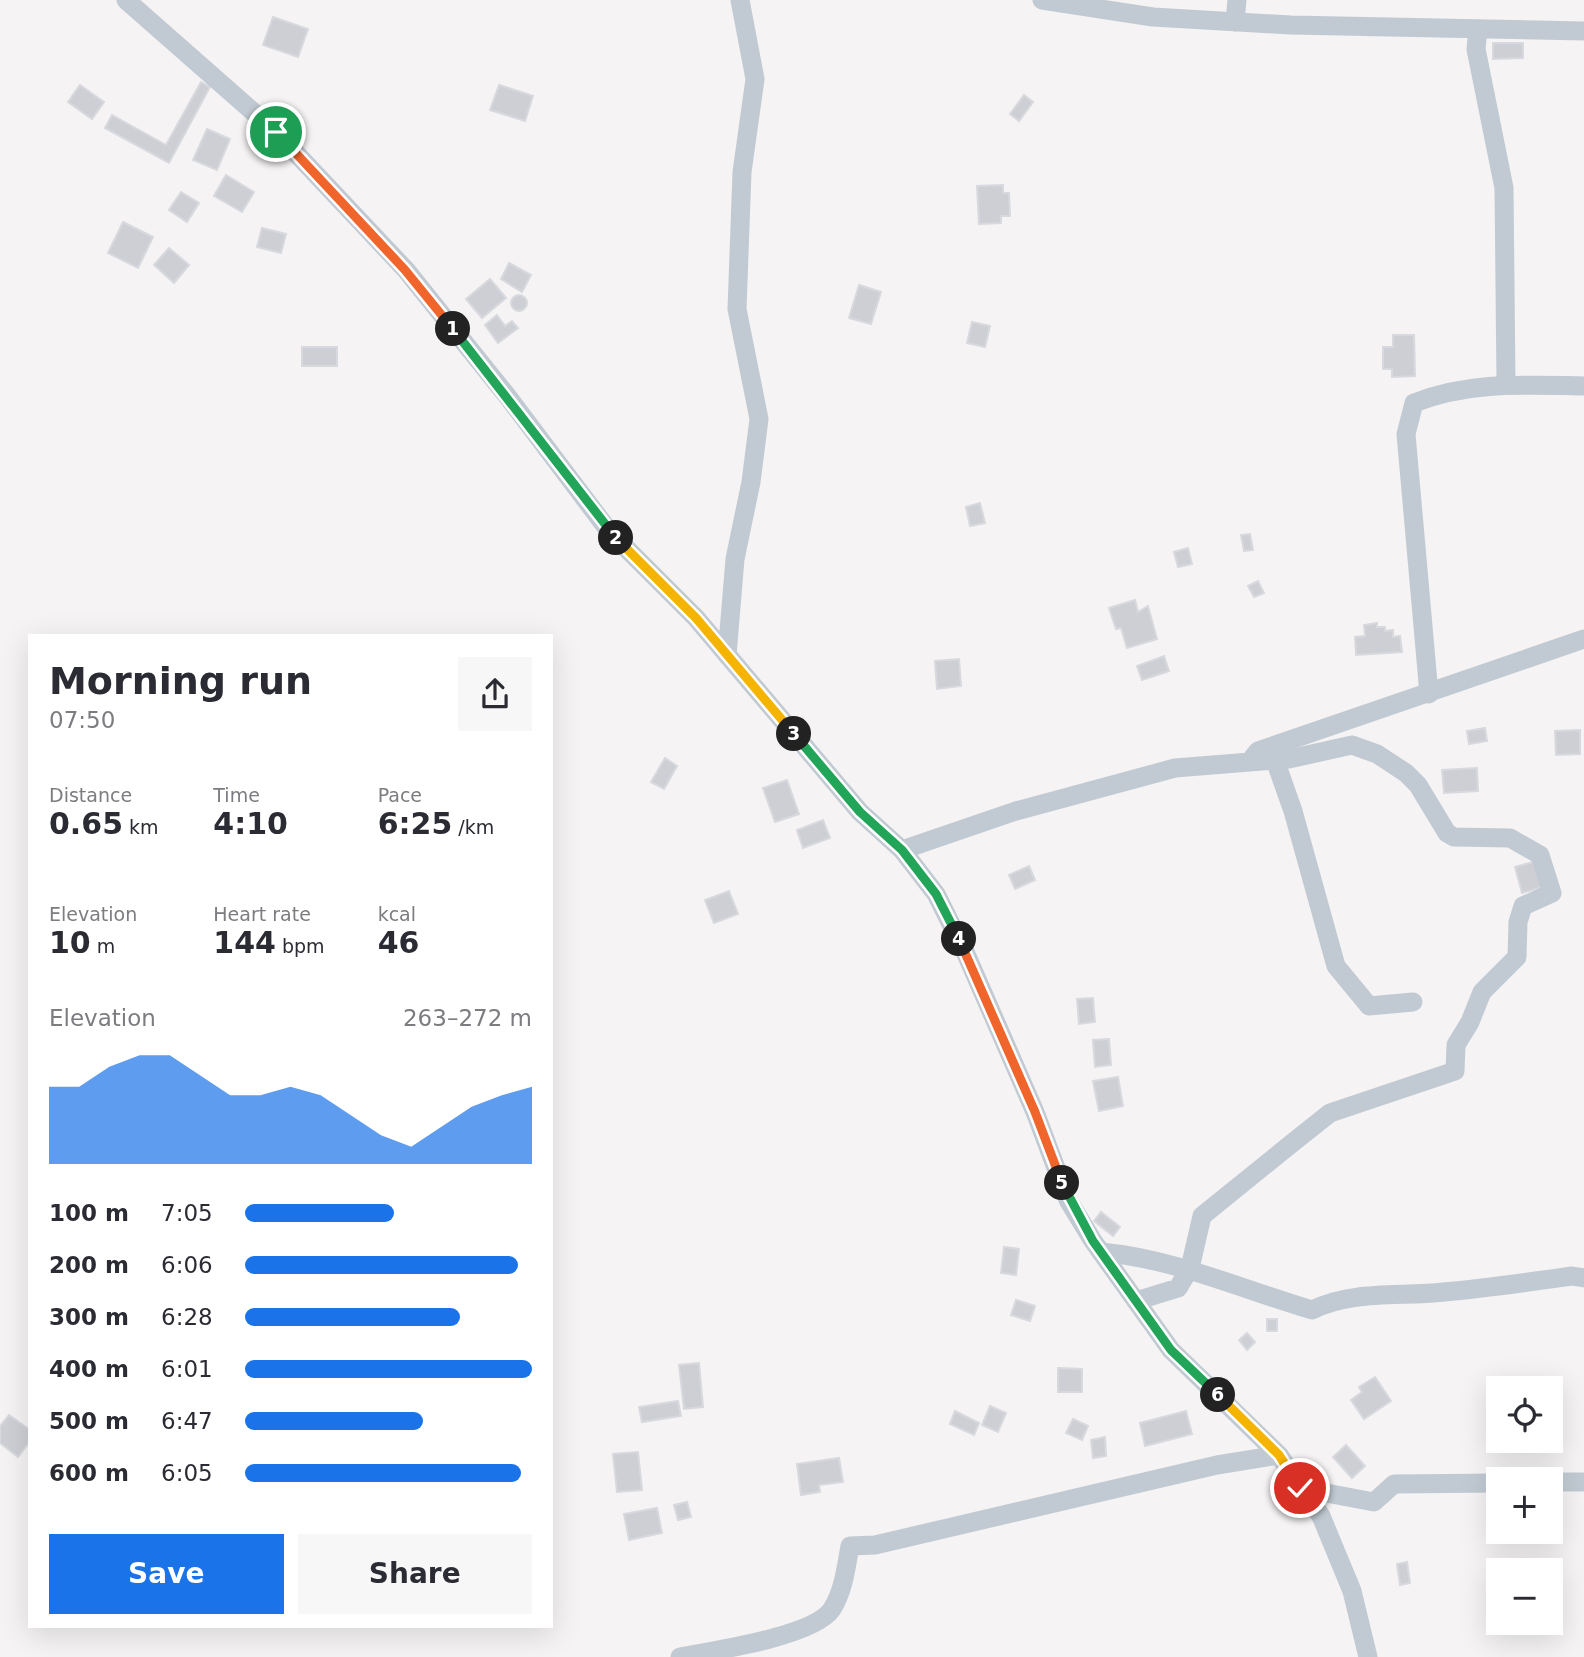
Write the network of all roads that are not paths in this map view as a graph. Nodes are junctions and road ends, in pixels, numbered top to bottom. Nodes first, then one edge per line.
1 (740, 0) edge
2 (1042, 0) edge
3 (1237, 0) edge
4 (131, 1) edge
5 (1235, 22) junction
6 (1478, 29) junction
7 (1584, 31) edge
8 (1506, 384) junction
9 (1584, 386) edge
10 (1584, 639) edge
11 (727, 655) junction
12 (1429, 694) junction
13 (1275, 760) junction
14 (1248, 762) junction
15 (902, 850) junction
16 (1413, 1002) dead end
17 (1101, 1252) junction
18 (1190, 1268) junction
19 (1584, 1278) edge
20 (1136, 1301) junction
21 (1279, 1455) junction
22 (1563, 1482) edge
23 (1584, 1482) edge
24 (1486, 1483) edge
25 (1300, 1488) junction
26 (680, 1657) edge
27 (1368, 1657) edge

1 - 11 street
2 - 5 street
3 - 5 street
4 - 11 street
5 - 6 street
6 - 7 street
6 - 8 street
8 - 9 street
8 - 12 street
10 - 12 street
11 - 15 street
12 - 14 street
13 - 14 street
13 - 16 street
13 - 18 street
14 - 15 street
15 - 17 street
17 - 18 street
17 - 20 street
18 - 19 street
18 - 20 street
20 - 21 street
21 - 25 street
21 - 26 street
22 - 23 street
24 - 25 street
25 - 27 street

